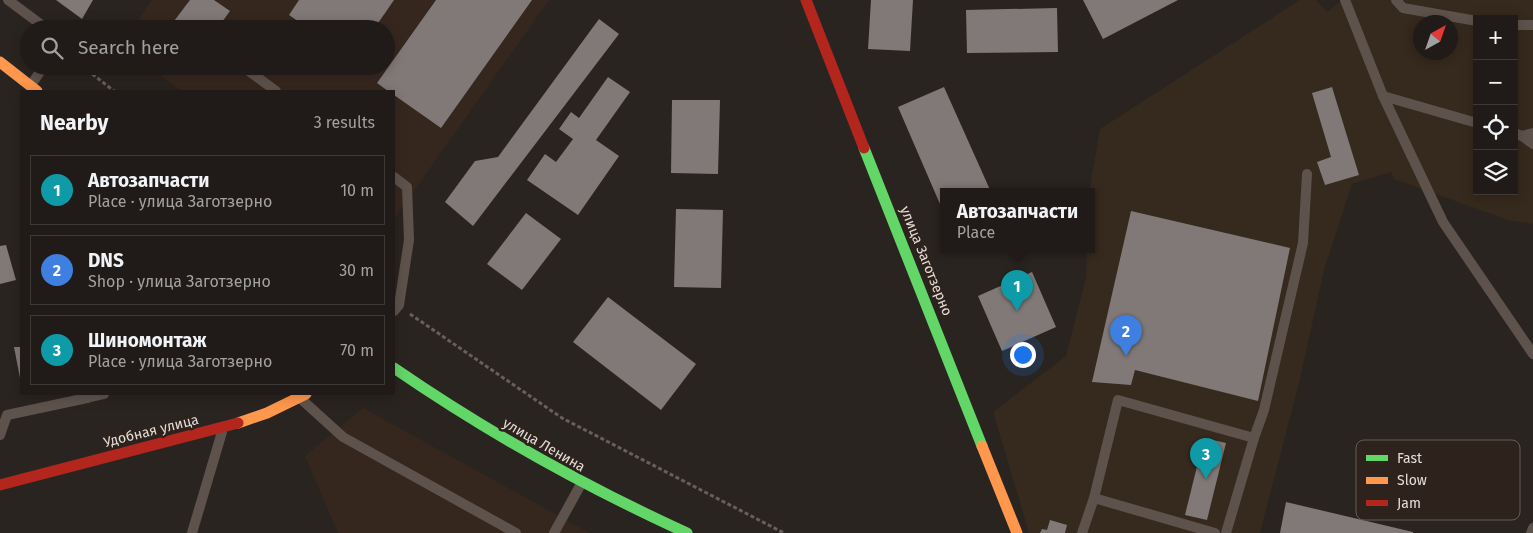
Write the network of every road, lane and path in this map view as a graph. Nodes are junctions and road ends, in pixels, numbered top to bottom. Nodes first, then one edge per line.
1 (8, 0) edge
2 (806, 0) edge
3 (1345, 0) edge
4 (1396, 0) edge
5 (35, 20) edge
6 (1473, 20) edge
7 (1518, 25) edge
8 (1533, 25) edge
9 (0, 62) edge
10 (40, 75) edge
11 (94, 75) edge
12 (254, 75) edge
13 (34, 88) edge
14 (113, 90) edge
15 (275, 90) edge
16 (1383, 96) junction
17 (1473, 122) edge
18 (1533, 132) edge
19 (1518, 135) edge
20 (1533, 144) edge
21 (1307, 174) dead end
22 (395, 178) edge
23 (396, 308) edge
24 (1533, 354) edge
25 (395, 369) edge
26 (300, 395) edge
27 (86, 396) edge
28 (222, 428) junction
29 (0, 435) edge
30 (1254, 438) junction
31 (0, 484) edge
32 (581, 484) junction
33 (1094, 498) junction
34 (1533, 528) edge
35 (192, 533) edge
36 (516, 533) edge
37 (554, 533) edge
38 (687, 533) edge
39 (784, 533) edge
40 (1017, 533) edge
41 (1082, 533) edge
42 (1215, 533) edge
43 (1226, 533) edge
44 (1531, 533) edge

1 - 5 lane
2 - 40 main road, улица Заготзерно
3 - 16 lane
4 - 6 lane
7 - 8 lane
9 - 13 main road
10 - 13 lane
11 - 14 path
12 - 15 lane
16 - 17 lane
16 - 24 lane
18 - 19 lane
19 - 20 lane
21 - 30 lane
22 - 23 lane
23 - 39 path
25 - 32 main road, улица Ленина
26 - 28 main road, Удобная улица
26 - 36 lane
27 - 29 lane
28 - 31 main road, Удобная улица
28 - 35 lane
30 - 33 lane
30 - 43 lane
32 - 37 lane
32 - 38 main road, улица Ленина
33 - 41 lane
33 - 42 lane
34 - 44 lane

